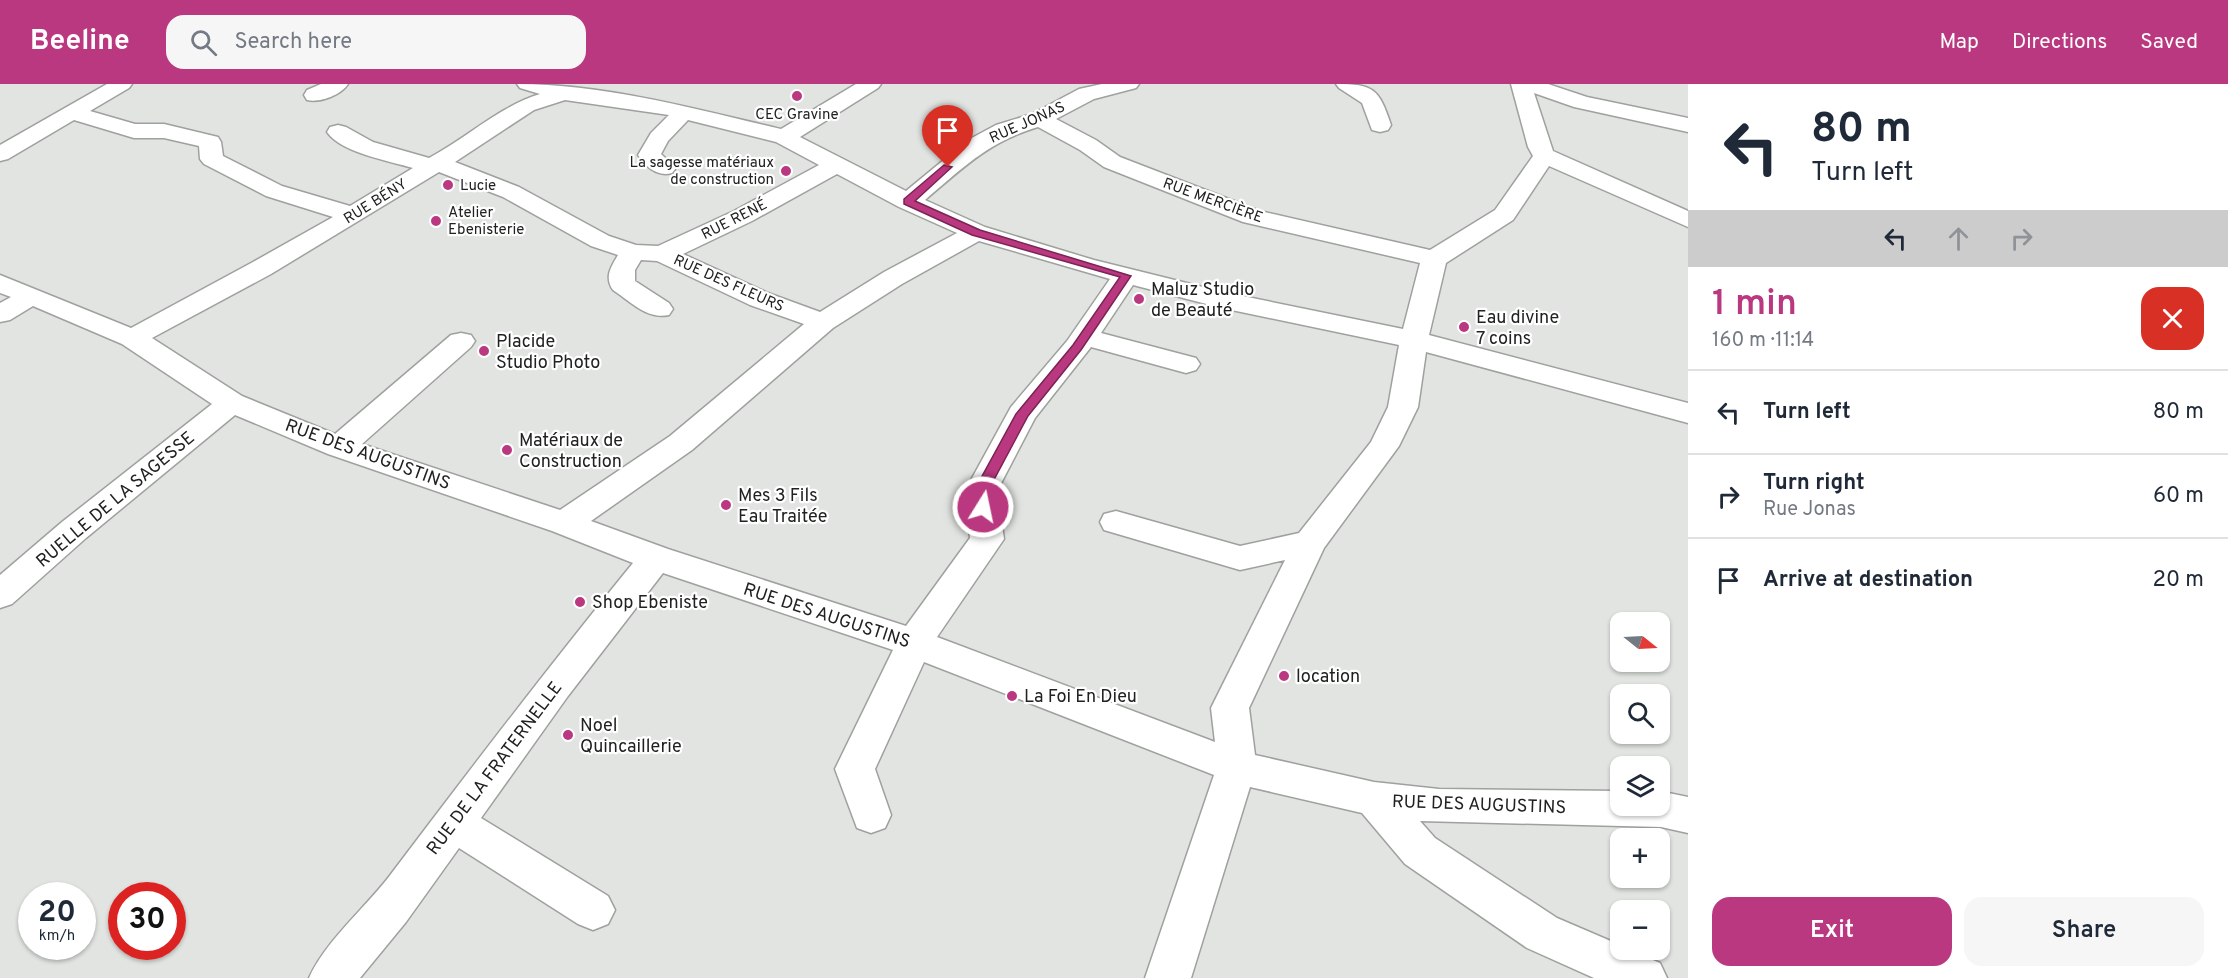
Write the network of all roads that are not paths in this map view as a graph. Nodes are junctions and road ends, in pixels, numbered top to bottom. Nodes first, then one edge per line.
1 (122, 84) edge
2 (338, 84) edge
3 (527, 84) edge
4 (622, 84) edge
5 (871, 84) edge
6 (1129, 84) edge
7 (1346, 84) edge
8 (1521, 84) edge
9 (1527, 84) edge
10 (1065, 87) dead end
11 (562, 93) junction
12 (1087, 94) junction
13 (315, 95) dead end
14 (73, 113) junction
15 (683, 113) junction
16 (1040, 119) junction
17 (1380, 125) dead end
18 (1688, 125) edge
19 (338, 132) dead end
20 (784, 137) junction
21 (0, 154) edge
22 (1545, 156) junction
23 (435, 164) junction
24 (836, 165) junction
25 (664, 168) dead end
26 (908, 202) junction
27 (353, 215) junction
28 (1688, 220) edge
29 (976, 232) junction
30 (633, 252) junction
31 (662, 254) junction
32 (1434, 259) junction
33 (1126, 276) junction
34 (0, 283) edge
35 (32, 296) junction
36 (659, 309) dead end
37 (0, 314) edge
38 (823, 322) junction
39 (1084, 337) junction
40 (132, 338) junction
41 (1414, 340) junction
42 (461, 341) dead end
43 (1186, 364) dead end
44 (232, 403) junction
45 (1688, 412) edge
46 (339, 447) junction
47 (1116, 522) dead end
48 (564, 523) junction
49 (1310, 543) junction
50 (656, 558) junction
51 (0, 595) edge
52 (914, 643) junction
53 (1237, 767) junction
54 (1374, 799) junction
55 (1688, 814) edge
56 (871, 815) dead end
57 (454, 823) junction
58 (593, 910) dead end
59 (332, 978) edge
60 (1168, 978) edge
61 (1644, 978) edge

1 - 14 street
2 - 13 street
3 - 11 street
4 - 11 street, RUE BÉNY
5 - 20 street
6 - 12 street, RUE JONAS
7 - 17 street
8 - 22 street
9 - 18 street
10 - 12 street
11 - 15 street
11 - 23 street, RUE BÉNY
12 - 16 street, RUE JONAS
14 - 21 street
14 - 27 street
15 - 20 street
15 - 25 street
16 - 26 street, RUE JONAS
16 - 32 street, RUE MERCIÈRE
19 - 23 street, RUE DES FLEURS
20 - 24 street
22 - 28 street
22 - 32 street
23 - 27 street, RUE BÉNY
23 - 30 street, RUE DES FLEURS
24 - 26 street
24 - 31 street, RUE RENÉ
26 - 29 street
27 - 40 street, RUE BÉNY
29 - 33 street
29 - 38 street
30 - 31 street, RUE DES FLEURS
30 - 36 street
31 - 38 street, RUE DES FLEURS
32 - 41 street
33 - 39 street
33 - 41 street
34 - 35 street, RUE DES AUGUSTINS
35 - 37 street
35 - 40 street, RUE DES AUGUSTINS
38 - 48 street
39 - 43 street
39 - 52 street
40 - 44 street, RUE DES AUGUSTINS
41 - 45 street
41 - 49 street
42 - 46 street
44 - 46 street, RUE DES AUGUSTINS
44 - 51 street, RUELLE DE LA SAGESSE
46 - 48 street, RUE DES AUGUSTINS
47 - 49 street
48 - 50 street, RUE DES AUGUSTINS
49 - 53 street
50 - 52 street, RUE DES AUGUSTINS
50 - 57 street, RUE DE LA FRATERNELLE
52 - 53 street, RUE DES AUGUSTINS
52 - 56 street
53 - 54 street, RUE DES AUGUSTINS
53 - 60 street
54 - 55 street, RUE DES AUGUSTINS
54 - 61 street
57 - 58 street
57 - 59 street, RUE DE LA FRATERNELLE

